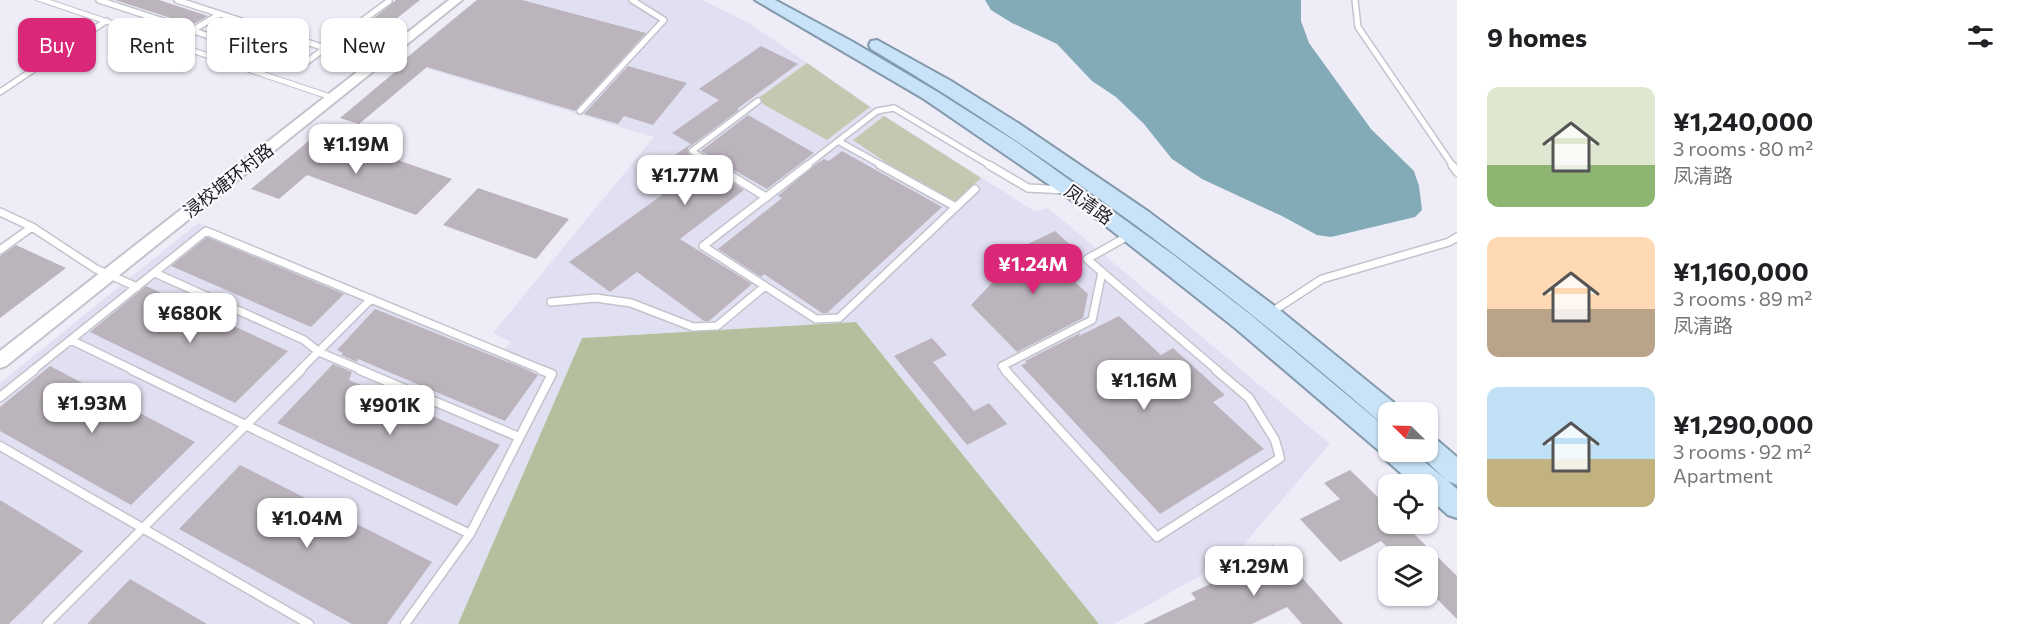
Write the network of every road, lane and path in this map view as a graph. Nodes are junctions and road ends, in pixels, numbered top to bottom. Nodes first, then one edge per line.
1 (41, 0) edge
2 (99, 0) edge
3 (177, 0) edge
4 (456, 0) edge
5 (632, 0) edge
6 (763, 0) edge
7 (792, 0) edge
8 (1355, 0) edge
9 (389, 1) edge
10 (220, 14) junction
11 (156, 18) edge
12 (366, 18) edge
13 (106, 21) junction
14 (195, 29) edge
15 (195, 30) edge
16 (321, 46) edge
17 (321, 52) edge
18 (0, 92) edge
19 (333, 97) junction
20 (758, 101) dead end
21 (580, 111) dead end
22 (838, 141) junction
23 (1457, 172) edge
24 (975, 189) dead end
25 (1070, 190) junction
26 (766, 197) junction
27 (956, 207) junction
28 (0, 212) edge
29 (32, 227) junction
30 (1131, 235) junction
31 (1457, 237) edge
32 (0, 250) edge
33 (1102, 272) junction
34 (155, 273) junction
35 (109, 275) junction
36 (765, 286) junction
37 (137, 287) junction
38 (371, 299) junction
39 (550, 302) dead end
40 (1268, 314) junction
41 (70, 340) junction
42 (319, 352) junction
43 (0, 361) edge
44 (0, 397) edge
45 (1378, 405) edge
46 (246, 425) junction
47 (519, 437) junction
48 (1378, 437) edge
49 (0, 446) edge
50 (1438, 457) edge
51 (1406, 462) edge
52 (1457, 473) edge
53 (1457, 506) edge
54 (143, 528) junction
55 (470, 534) junction
56 (47, 624) edge
57 (309, 624) edge
58 (405, 624) edge

1 - 13 street
2 - 11 lane
3 - 10 lane
4 - 19 street, 浸校塘环村路
5 - 21 lane
6 - 25 highway, 凤清路
7 - 40 highway, 凤清路
8 - 23 lane
9 - 12 lane
10 - 14 lane
10 - 16 lane
13 - 18 lane
13 - 19 street
15 - 17 lane
19 - 35 street, 浸校塘环村路
20 - 26 lane
22 - 25 lane
22 - 26 lane
22 - 27 lane
24 - 27 lane
25 - 30 highway, 凤清路
26 - 36 lane
27 - 36 lane
28 - 29 lane
29 - 32 lane
29 - 35 lane
30 - 33 lane
30 - 48 highway, 凤清路
31 - 40 lane
33 - 33 lane
34 - 37 lane
34 - 38 lane
34 - 42 lane
35 - 37 lane
35 - 43 street, 浸校塘环村路
36 - 39 lane
37 - 41 lane
38 - 42 lane
38 - 47 lane
40 - 45 highway, 凤清路
41 - 44 lane
41 - 46 lane
42 - 46 lane
42 - 47 lane
46 - 54 lane
46 - 55 lane
47 - 55 lane
49 - 54 lane
50 - 52 highway
51 - 53 highway
54 - 56 lane
54 - 57 lane
55 - 58 lane

